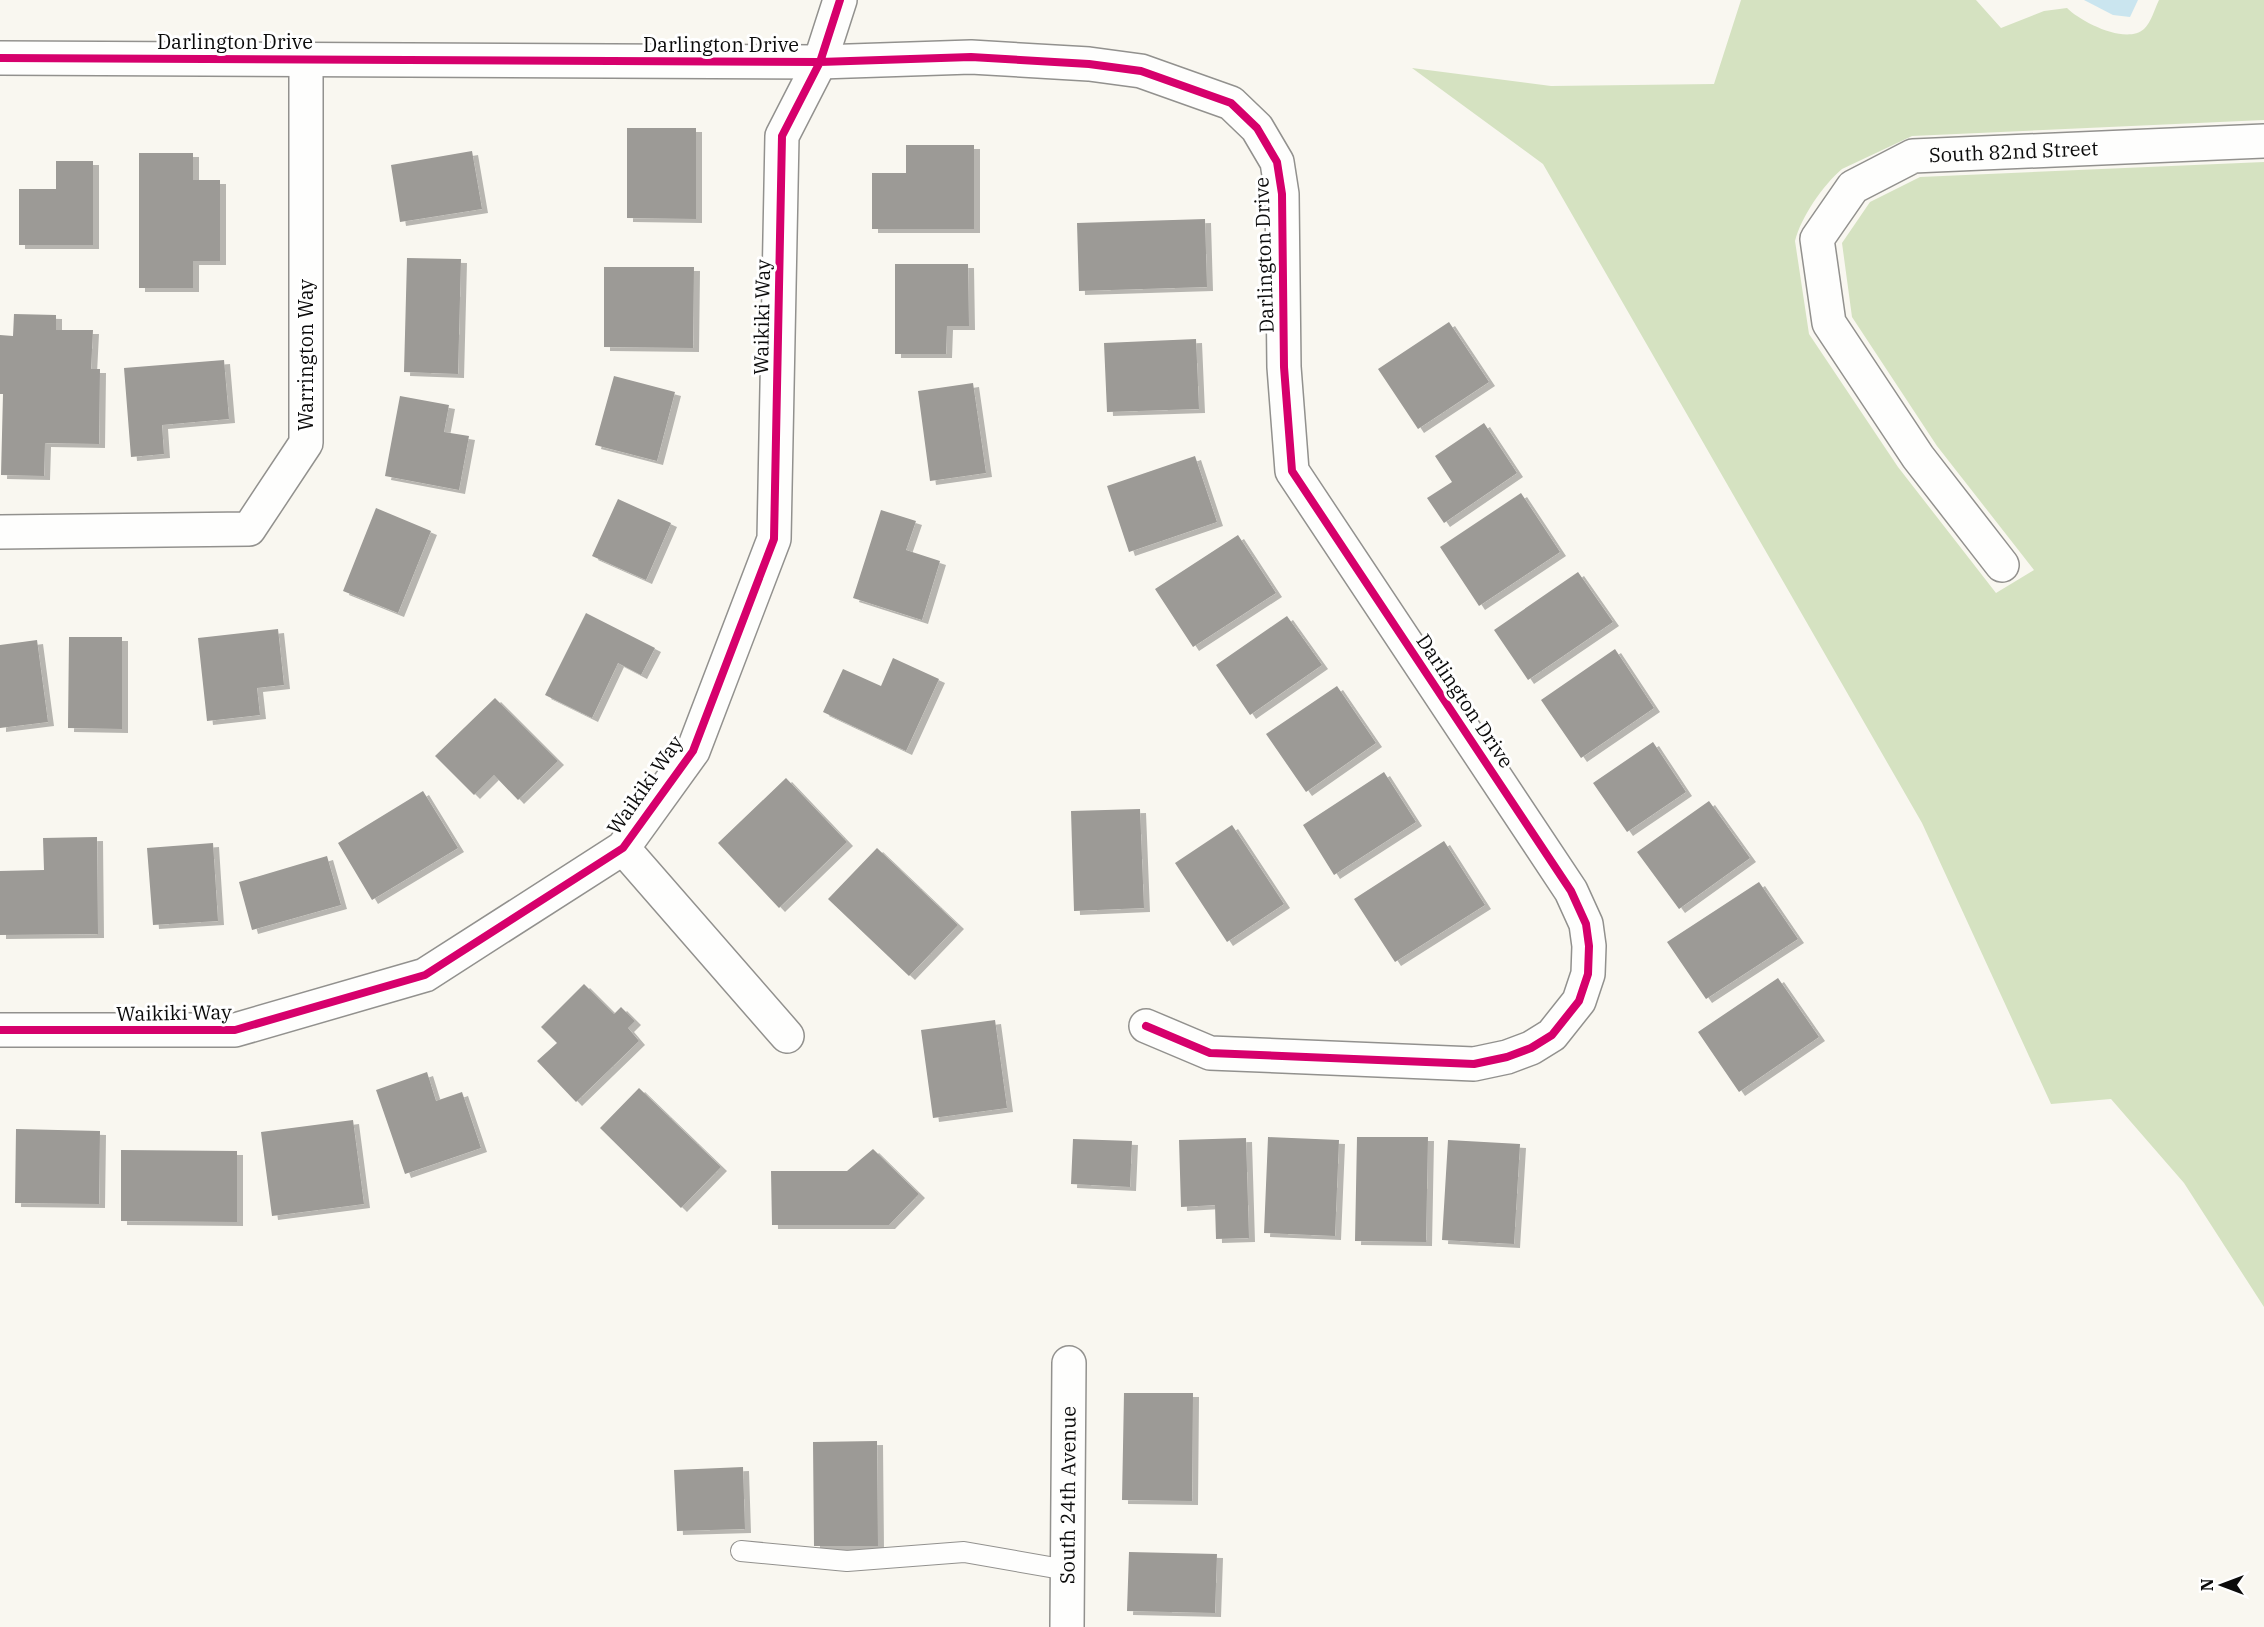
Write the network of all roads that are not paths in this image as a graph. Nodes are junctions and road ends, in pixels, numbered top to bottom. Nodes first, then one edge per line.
1 (840, 0) edge
2 (0, 58) edge
3 (306, 59) junction
4 (820, 62) junction
5 (2264, 141) edge
6 (0, 532) edge
7 (2002, 565) dead end
8 (623, 848) junction
9 (1146, 1026) dead end
10 (0, 1030) edge
11 (787, 1036) dead end
12 (1069, 1363) dead end
13 (741, 1551) dead end
14 (1067, 1570) junction
15 (1067, 1627) edge

1 - 4 street, Waikiki Way
2 - 3 street, Darlington Drive
3 - 4 street, Darlington Drive
3 - 6 street, Warrington Way
4 - 8 street, Waikiki Way
4 - 9 street, Darlington Drive
5 - 7 street, South 82nd Street
8 - 10 street, Waikiki Way
8 - 11 street
12 - 14 street, South 24th Avenue
13 - 14 lane
14 - 15 street, South 24th Avenue

